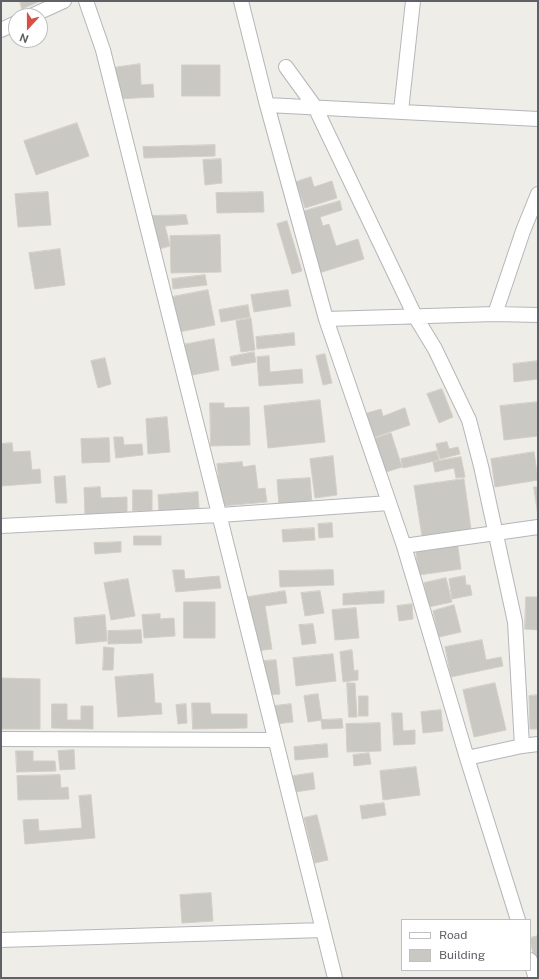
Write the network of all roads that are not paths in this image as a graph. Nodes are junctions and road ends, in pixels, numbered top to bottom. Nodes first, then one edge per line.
1 (64, 1) edge
2 (86, 1) edge
3 (241, 1) edge
4 (413, 1) edge
5 (48, 8) edge
6 (286, 67) dead end
7 (267, 105) junction
8 (315, 107) junction
9 (401, 111) junction
10 (538, 119) edge
11 (538, 194) edge
12 (495, 314) junction
13 (538, 315) edge
14 (415, 316) junction
15 (326, 319) junction
16 (389, 503) junction
17 (220, 515) junction
18 (1, 526) edge
19 (538, 527) edge
20 (496, 533) junction
21 (404, 546) junction
22 (1, 739) edge
23 (275, 740) junction
24 (538, 744) edge
25 (522, 746) junction
26 (467, 758) junction
27 (518, 919) edge
28 (323, 930) junction
29 (1, 940) edge
30 (531, 963) edge
31 (335, 978) edge
32 (536, 978) edge

1 - 5 street
2 - 17 street
3 - 7 street
4 - 9 street
6 - 8 street
7 - 8 street
7 - 15 street
8 - 9 street
8 - 14 street
9 - 10 street
11 - 12 street
12 - 13 street
12 - 14 street
14 - 15 street
14 - 20 street
15 - 16 street
16 - 17 street
16 - 21 street
17 - 18 street
17 - 23 street
19 - 20 street
20 - 21 street
20 - 25 street
21 - 26 street
22 - 23 street
23 - 28 street
24 - 25 street
25 - 26 street
26 - 27 street
28 - 29 street
28 - 31 street
30 - 32 street

